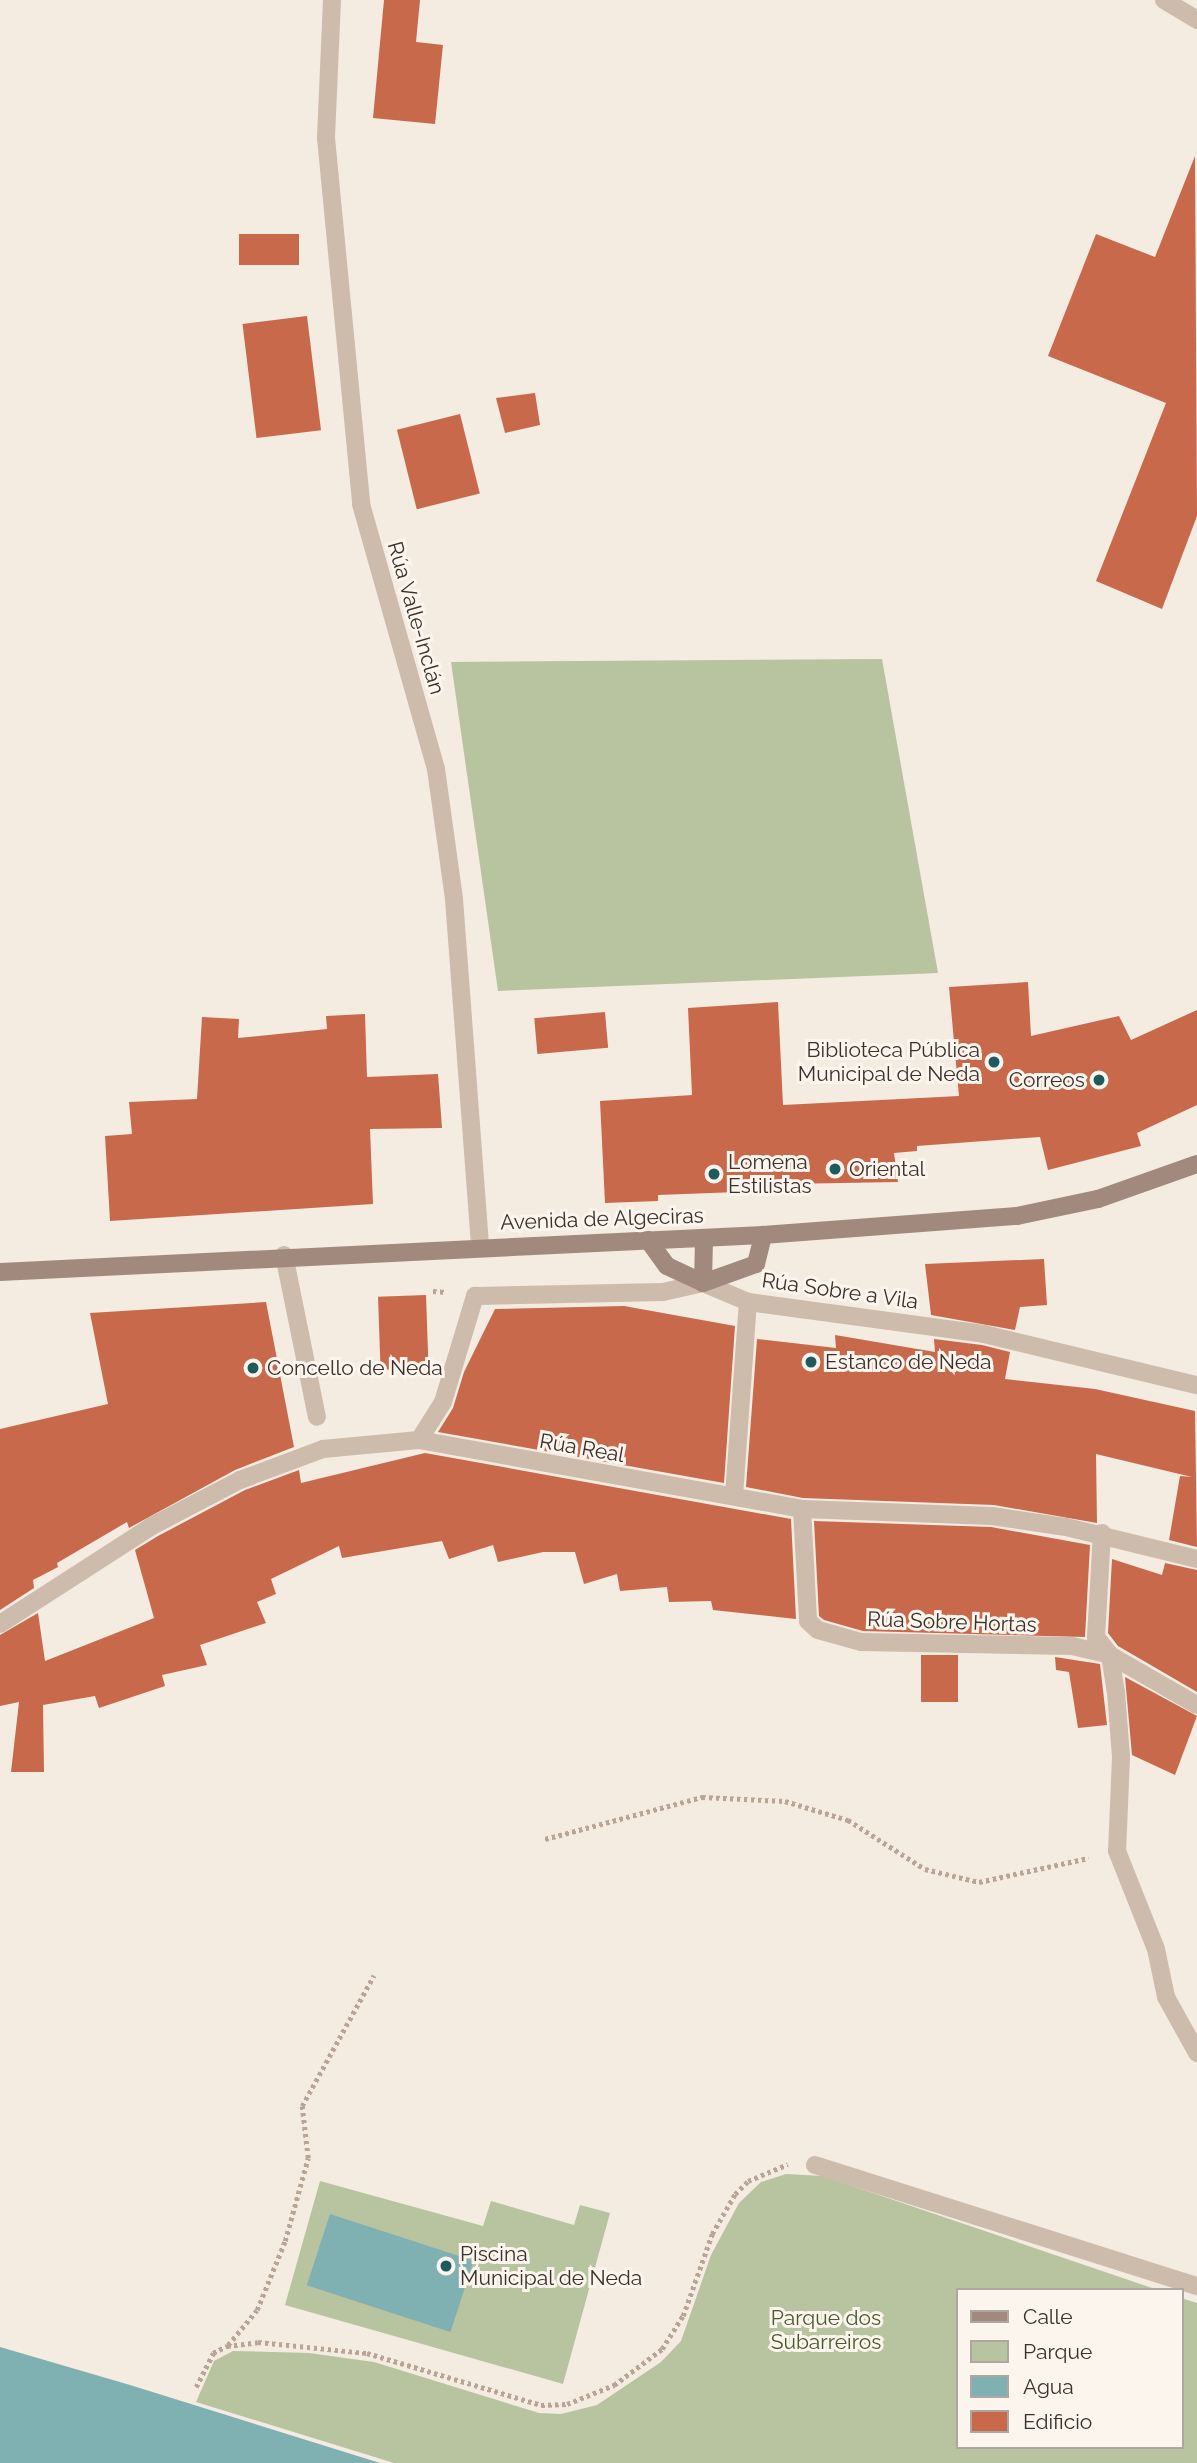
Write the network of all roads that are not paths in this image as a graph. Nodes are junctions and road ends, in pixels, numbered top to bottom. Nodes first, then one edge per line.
1 (332, 0) edge
2 (1164, 0) edge
3 (1197, 20) edge
4 (1197, 1164) edge
5 (763, 1235) junction
6 (704, 1238) junction
7 (649, 1240) junction
8 (480, 1246) junction
9 (284, 1255) junction
10 (0, 1272) edge
11 (703, 1283) junction
12 (748, 1302) junction
13 (1197, 1385) edge
14 (317, 1417) dead end
15 (419, 1440) junction
16 (734, 1496) junction
17 (802, 1509) junction
18 (1102, 1533) junction
19 (1197, 1559) edge
20 (0, 1624) edge
21 (1110, 1654) junction
22 (1197, 1705) edge
23 (1197, 2053) edge
24 (815, 2165) road end
25 (1197, 2287) edge

1 - 8 street, Rúa Valle-Inclán
2 - 3 street
4 - 5 main road, Avenida de Algeciras
5 - 6 main road, Avenida de Algeciras
5 - 11 main road
6 - 7 main road, Avenida de Algeciras
6 - 11 main road
7 - 8 main road, Avenida de Algeciras
7 - 11 main road
8 - 9 main road, Avenida de Algeciras
9 - 10 main road, Avenida de Algeciras
9 - 14 street
11 - 12 street, Rúa Sobre a Vila
11 - 15 street
12 - 13 street, Rúa Sobre a Vila
12 - 16 street
15 - 16 street, Rúa Real
15 - 20 street, Rúa Real
16 - 17 street, Rúa Real
17 - 18 street, Rúa Real
17 - 21 street, Rúa Sobre Hortas
18 - 19 street, Rúa Real
18 - 21 street
21 - 22 street, Rúa Sobre Hortas
21 - 23 street
24 - 25 street

